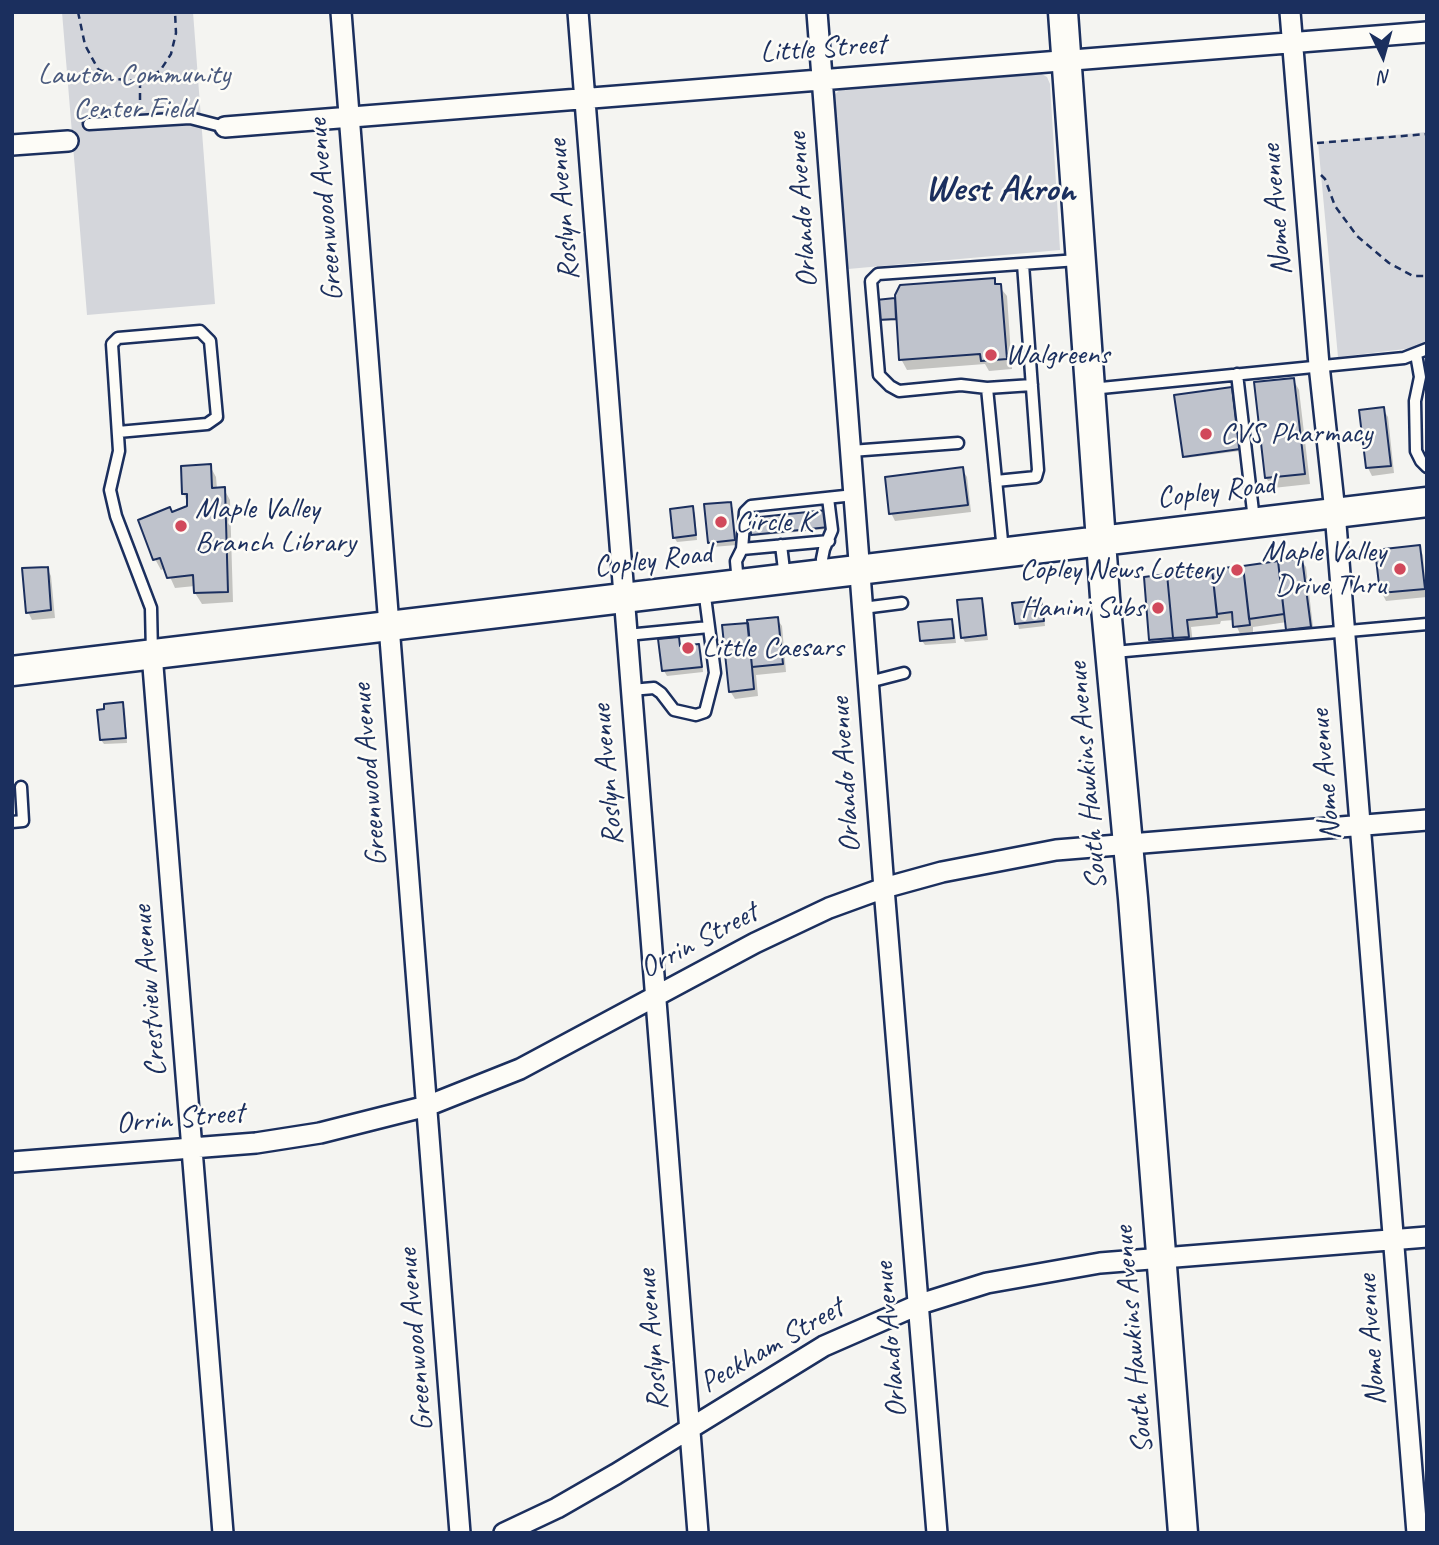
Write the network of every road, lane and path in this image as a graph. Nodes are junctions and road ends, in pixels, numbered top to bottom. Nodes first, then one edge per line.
1 (78, 12) edge
2 (175, 12) edge
3 (341, 12) edge
4 (578, 12) edge
5 (817, 12) edge
6 (1063, 12) edge
7 (1290, 12) edge
8 (1427, 33) edge
9 (1293, 43) junction
10 (1066, 60) junction
11 (823, 79) junction
12 (140, 81) junction
13 (584, 98) junction
14 (348, 118) junction
15 (141, 121) junction
16 (89, 124) dead end
17 (225, 127) joint
18 (1427, 134) edge
19 (68, 141) dead end
20 (1317, 143) dead end
21 (12, 145) edge
22 (1320, 174) dead end
23 (1082, 259) junction
24 (1023, 264) junction
25 (1427, 276) edge
26 (1427, 349) edge
27 (1416, 354) junction
28 (1319, 365) junction
29 (1237, 374) junction
30 (1032, 385) junction
31 (987, 388) junction
32 (1090, 389) junction
33 (118, 432) junction
34 (958, 443) dead end
35 (851, 451) junction
36 (1427, 467) edge
37 (996, 481) junction
38 (854, 495) junction
39 (828, 498) junction
40 (1427, 503) edge
41 (1335, 512) junction
42 (1254, 521) junction
43 (1102, 540) junction
44 (829, 541) junction
45 (781, 545) junction
46 (742, 549) junction
47 (1003, 552) junction
48 (860, 569) junction
49 (824, 574) junction
50 (785, 579) junction
51 (738, 584) junction
52 (704, 589) junction
53 (624, 598) junction
54 (902, 603) dead end
55 (863, 608) junction
56 (1427, 624) edge
57 (388, 626) junction
58 (709, 627) junction
59 (1344, 630) junction
60 (627, 635) junction
61 (1110, 652) junction
62 (152, 654) junction
63 (12, 671) edge
64 (904, 673) dead end
65 (869, 682) junction
66 (631, 690) junction
67 (21, 788) dead end
68 (1427, 820) edge
69 (12, 822) edge
70 (1360, 825) junction
71 (1127, 843) junction
72 (884, 888) junction
73 (656, 996) junction
74 (427, 1105) junction
75 (191, 1149) junction
76 (12, 1162) edge
77 (1427, 1237) edge
78 (1394, 1240) junction
79 (1161, 1258) junction
80 (920, 1304) junction
81 (690, 1428) junction
82 (223, 1533) edge
83 (460, 1533) edge
84 (503, 1533) edge
85 (698, 1533) edge
86 (937, 1533) edge
87 (1184, 1533) edge
88 (1417, 1533) edge

1 - 12 path
2 - 12 path
3 - 14 street, Greenwood Avenue
4 - 13 street, Roslyn Avenue
5 - 11 street, Orlando Avenue
6 - 10 main road, South Hawkins Avenue
7 - 9 street, Nome Avenue
8 - 9 street, Little Street
9 - 10 street, Little Street
9 - 28 street, Nome Avenue
10 - 11 street, Little Street
10 - 23 main road, South Hawkins Avenue
11 - 13 street, Little Street
11 - 35 street, Orlando Avenue
12 - 15 path
13 - 14 street, Little Street
13 - 53 street, Roslyn Avenue
14 - 17 street, Little Street
14 - 57 street, Greenwood Avenue
15 - 16 lane
15 - 17 lane
18 - 20 path
19 - 21 street
22 - 25 path
23 - 24 lane
23 - 32 main road, South Hawkins Avenue
24 - 30 lane
24 - 31 lane
26 - 27 lane
27 - 28 lane
27 - 36 lane
28 - 29 lane
28 - 41 street, Nome Avenue
29 - 32 lane
29 - 42 lane
30 - 31 lane
30 - 37 lane
31 - 37 lane
32 - 43 main road, South Hawkins Avenue
33 - 33 lane
33 - 62 lane
34 - 35 lane
35 - 38 street, Orlando Avenue
37 - 47 lane
38 - 39 lane
38 - 48 street, Orlando Avenue
39 - 44 lane
39 - 46 lane
40 - 41 main road, Copley Road
41 - 42 main road, Copley Road
41 - 59 street, Nome Avenue
42 - 43 main road, Copley Road
43 - 47 main road, Copley Road
43 - 61 main road, South Hawkins Avenue
44 - 45 lane
44 - 49 lane
45 - 46 lane
45 - 50 lane
46 - 51 lane
47 - 48 main road, Copley Road
48 - 49 main road, Copley Road
48 - 55 street, Orlando Avenue
49 - 50 main road, Copley Road
50 - 51 main road, Copley Road
51 - 52 main road, Copley Road
52 - 53 main road, Copley Road
52 - 58 lane
53 - 57 main road, Copley Road
53 - 60 street, Roslyn Avenue
54 - 55 lane
55 - 65 street, Orlando Avenue
56 - 59 lane
57 - 62 main road, Copley Road
57 - 74 street, Greenwood Avenue
58 - 60 lane
58 - 66 lane
59 - 61 lane
59 - 70 street, Nome Avenue
60 - 66 street, Roslyn Avenue
61 - 71 main road, South Hawkins Avenue
62 - 63 main road, Copley Road
62 - 75 street, Crestview Avenue
64 - 65 lane
65 - 72 street, Orlando Avenue
66 - 73 street, Roslyn Avenue
67 - 69 lane
68 - 70 street, Orrin Street
70 - 71 street, Orrin Street
70 - 78 street, Nome Avenue
71 - 72 street, Orrin Street
71 - 79 main road, South Hawkins Avenue
72 - 73 street, Orrin Street
72 - 80 street, Orlando Avenue
73 - 74 street, Orrin Street
73 - 81 street, Roslyn Avenue
74 - 75 street, Orrin Street
74 - 83 street, Greenwood Avenue
75 - 76 street, Orrin Street
75 - 82 street, Crestview Avenue
77 - 78 street, Peckham Street
78 - 79 street, Peckham Street
78 - 88 street, Nome Avenue
79 - 80 street, Peckham Street
79 - 87 main road, South Hawkins Avenue
80 - 81 street, Peckham Street
80 - 86 street, Orlando Avenue
81 - 84 street, Peckham Street
81 - 85 street, Roslyn Avenue

